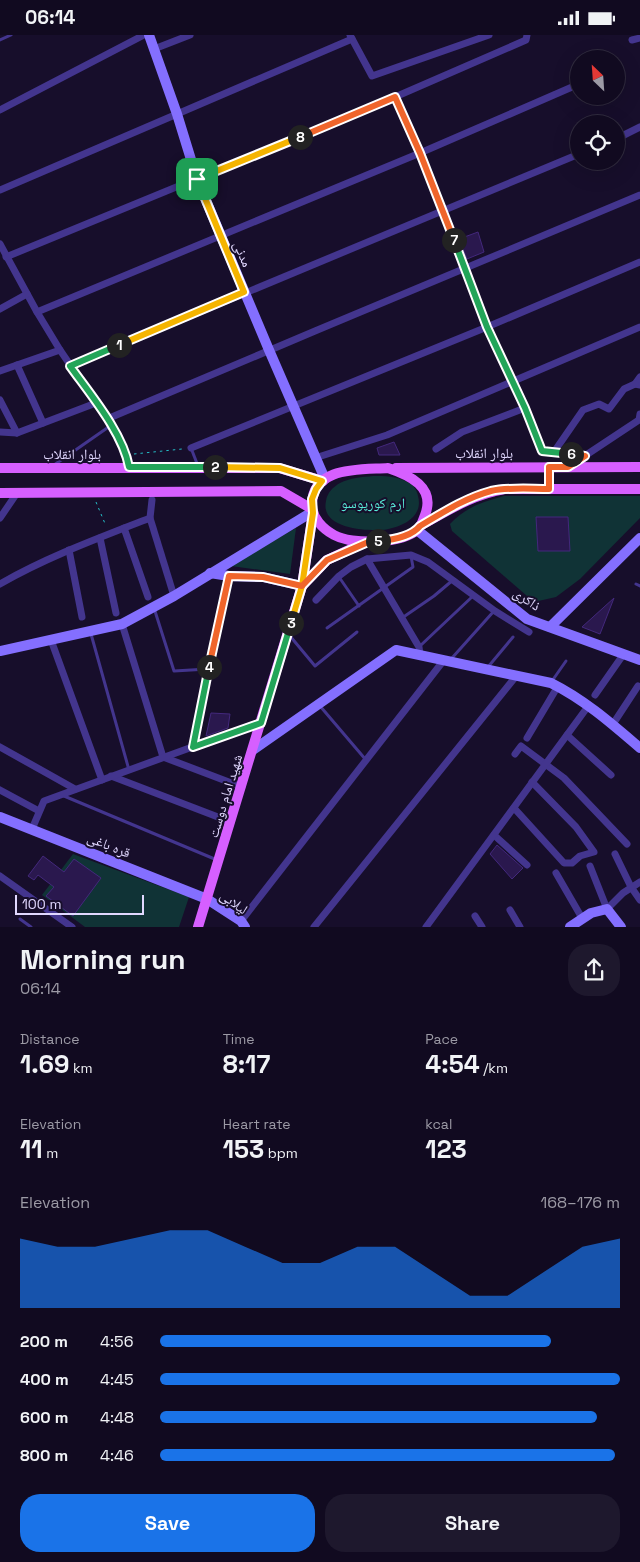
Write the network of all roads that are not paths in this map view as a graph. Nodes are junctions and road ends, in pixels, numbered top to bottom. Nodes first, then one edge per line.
1 (11, 35) edge
2 (144, 35) edge
3 (149, 35) edge
4 (190, 35) edge
5 (489, 35) edge
6 (351, 37) edge
7 (527, 37) edge
8 (640, 38) edge
9 (0, 41) edge
10 (632, 41) dead end
11 (154, 49) junction
12 (570, 88) edge
13 (395, 97) junction
14 (0, 110) edge
15 (177, 114) junction
16 (640, 127) edge
17 (625, 134) edge
18 (420, 153) junction
19 (570, 158) edge
20 (197, 179) junction
21 (0, 190) edge
22 (640, 195) edge
23 (442, 211) junction
24 (220, 236) junction
25 (1, 247) edge
26 (6, 257) junction
27 (640, 262) edge
28 (465, 269) junction
29 (244, 292) junction
30 (27, 294) junction
31 (0, 308) edge
32 (37, 312) junction
33 (487, 327) junction
34 (640, 327) edge
35 (60, 350) junction
36 (269, 350) junction
37 (17, 365) junction
38 (70, 366) junction
39 (0, 371) edge
40 (640, 377) edge
41 (513, 383) junction
42 (637, 385) edge
43 (0, 400) edge
44 (96, 403) junction
45 (294, 407) junction
46 (525, 408) junction
47 (640, 414) edge
48 (109, 422) junction
49 (43, 423) junction
50 (0, 432) edge
51 (17, 433) junction
52 (190, 448) joint
53 (436, 449) dead end
54 (554, 452) junction
55 (585, 456) junction
56 (315, 458) junction
57 (129, 467) junction
58 (199, 467) junction
59 (568, 467) junction
60 (640, 467) edge
61 (0, 468) edge
62 (49, 468) junction
63 (388, 468) junction
64 (324, 480) junction
65 (640, 489) edge
66 (0, 493) edge
67 (17, 493) junction
68 (152, 500) dead end
69 (312, 511) junction
70 (0, 518) edge
71 (150, 518) junction
72 (124, 528) junction
73 (419, 528) junction
74 (100, 538) junction
75 (640, 538) edge
76 (366, 543) junction
77 (69, 550) junction
78 (411, 555) junction
79 (367, 559) junction
80 (210, 573) junction
81 (229, 576) junction
82 (339, 576) junction
83 (454, 579) junction
84 (0, 584) edge
85 (636, 584) dead end
86 (302, 586) junction
87 (640, 586) edge
88 (384, 588) junction
89 (174, 595) junction
90 (473, 595) junction
91 (148, 597) dead end
92 (316, 600) dead end
93 (359, 606) junction
94 (153, 607) junction
95 (494, 611) junction
96 (116, 613) dead end
97 (82, 617) dead end
98 (402, 619) junction
99 (122, 624) junction
100 (550, 627) junction
101 (327, 628) dead end
102 (90, 631) junction
103 (358, 632) dead end
104 (529, 632) dead end
105 (288, 634) junction
106 (514, 637) dead end
107 (50, 640) junction
108 (0, 651) edge
109 (419, 651) junction
110 (623, 655) junction
111 (640, 659) edge
112 (447, 660) junction
113 (566, 661) dead end
114 (209, 669) junction
115 (487, 669) junction
116 (517, 675) junction
117 (555, 684) junction
118 (638, 686) dead end
119 (595, 695) dead end
120 (318, 704) junction
121 (589, 705) junction
122 (261, 723) junction
123 (613, 724) junction
124 (567, 735) junction
125 (527, 738) dead end
126 (639, 745) edge
127 (0, 747) edge
128 (193, 747) junction
129 (253, 750) junction
130 (515, 754) dead end
131 (163, 757) junction
132 (366, 760) junction
133 (546, 764) junction
134 (129, 770) junction
135 (611, 775) dead end
136 (111, 776) junction
137 (102, 779) junction
138 (532, 783) junction
139 (242, 787) junction
140 (75, 789) junction
141 (0, 790) edge
142 (61, 794) junction
143 (514, 808) junction
144 (39, 811) junction
145 (0, 817) edge
146 (231, 822) junction
147 (32, 829) junction
148 (494, 835) junction
149 (627, 844) dead end
150 (615, 854) dead end
151 (219, 860) junction
152 (526, 865) dead end
153 (590, 866) dead end
154 (556, 873) dead end
155 (0, 876) edge
156 (640, 882) edge
157 (632, 887) junction
158 (207, 899) junction
159 (640, 900) edge
160 (607, 909) junction
161 (510, 910) dead end
162 (476, 916) dead end
163 (582, 918) junction
164 (20, 919) dead end
165 (243, 924) edge
166 (31, 927) edge
167 (72, 927) edge
168 (198, 927) edge
169 (314, 927) edge
170 (426, 927) edge
171 (482, 927) edge
172 (520, 927) edge
173 (570, 927) edge
174 (621, 927) edge

1 - 9 lane
2 - 14 street
3 - 11 main road, مدنی
4 - 11 street
5 - 6 street
6 - 15 street
7 - 13 street
8 - 10 street
11 - 15 main road, مدنی
12 - 18 street
13 - 18 street
13 - 20 street
15 - 20 main road, مدنی
15 - 21 street
16 - 17 street
18 - 23 street
18 - 24 street
19 - 23 street
20 - 24 main road, مدنی
20 - 26 street
22 - 28 street
23 - 28 street
23 - 29 street
24 - 29 main road, مدنی
24 - 32 street
25 - 26 street
26 - 30 street
27 - 33 street
28 - 33 street
28 - 36 street
29 - 36 main road, مدنی
29 - 38 street
30 - 31 street
30 - 32 street
32 - 35 street
33 - 41 street
33 - 45 street
34 - 41 street
35 - 37 street
35 - 38 street
36 - 45 main road, مدنی
36 - 48 street
37 - 39 street
37 - 49 street
38 - 44 street
40 - 42 street
41 - 46 street
41 - 56 street
42 - 54 street
43 - 51 street
44 - 48 street
44 - 49 street
45 - 52 street
45 - 56 main road, مدنی
46 - 53 street
46 - 54 street
47 - 55 street
48 - 57 street
48 - 62 lane
49 - 51 street
50 - 51 street
52 - 58 lane
54 - 55 street
55 - 59 street
56 - 64 main road, مدنی
57 - 58 main road, بلوار انقلاب
57 - 62 main road, بلوار انقلاب
58 - 64 main road, بلوار انقلاب
59 - 60 main road, بلوار انقلاب
59 - 63 main road, بلوار انقلاب
61 - 62 main road, بلوار انقلاب
63 - 64 main road
63 - 73 main road
64 - 69 main road
65 - 73 main road
66 - 67 main road
67 - 69 main road
67 - 70 street
68 - 71 street
69 - 76 main road
69 - 80 main road
69 - 86 main road, شهید امام دوست
71 - 72 street
71 - 89 street
72 - 74 street
72 - 91 street
73 - 76 main road
73 - 100 main road, ذاکری
74 - 77 street
74 - 96 street
75 - 100 main road
76 - 86 main road
77 - 84 street
77 - 97 street
78 - 79 street
78 - 83 street
78 - 88 lane
79 - 82 street
79 - 88 street
80 - 81 main road
80 - 89 main road
81 - 86 main road
81 - 114 street
82 - 92 street
82 - 93 lane
83 - 90 street
83 - 98 lane
85 - 87 lane
86 - 105 main road, شهید امام دوست
88 - 93 lane
88 - 98 street
89 - 94 main road
90 - 95 street
90 - 109 lane
93 - 101 lane
94 - 99 main road
94 - 114 lane
95 - 104 street
95 - 112 lane
98 - 109 street
99 - 102 main road
99 - 131 street
100 - 110 main road, ذاکری
102 - 107 main road
102 - 134 lane
103 - 105 lane
105 - 122 main road, شهید امام دوست
106 - 115 lane
107 - 108 main road
107 - 137 street
109 - 112 main road
109 - 120 main road
110 - 111 main road, ذاکری
110 - 119 street
112 - 115 main road
112 - 132 street
113 - 117 lane
114 - 128 street
115 - 116 main road
116 - 117 main road
116 - 169 street
117 - 121 main road
117 - 125 street
118 - 123 street
120 - 129 main road
120 - 132 lane
121 - 123 main road
121 - 124 street
122 - 128 street
122 - 129 main road, شهید امام دوست
123 - 126 main road
124 - 133 street
124 - 135 street
127 - 140 street
128 - 131 street
129 - 139 main road, شهید امام دوست
130 - 133 street
131 - 134 street
131 - 139 street
132 - 165 street
133 - 138 street
133 - 149 street
134 - 136 street
136 - 137 street
136 - 146 street
137 - 140 street
138 - 143 street
138 - 143 street
139 - 146 main road, شهید امام دوست
140 - 142 street
141 - 144 street
142 - 144 street
142 - 151 lane
143 - 148 street
144 - 147 street
145 - 147 main road, قره باغی
146 - 151 main road, شهید امام دوست
147 - 158 main road, قره باغی
148 - 152 street
148 - 170 street
150 - 157 street
151 - 158 main road, شهید امام دوست
153 - 160 street
154 - 163 street
155 - 167 street
156 - 157 street
157 - 159 street
157 - 160 street
158 - 165 main road, لیلابی
158 - 168 main road, شهید امام دوست
160 - 163 main road
160 - 174 main road
161 - 172 street
162 - 171 street
163 - 173 main road
164 - 166 lane

